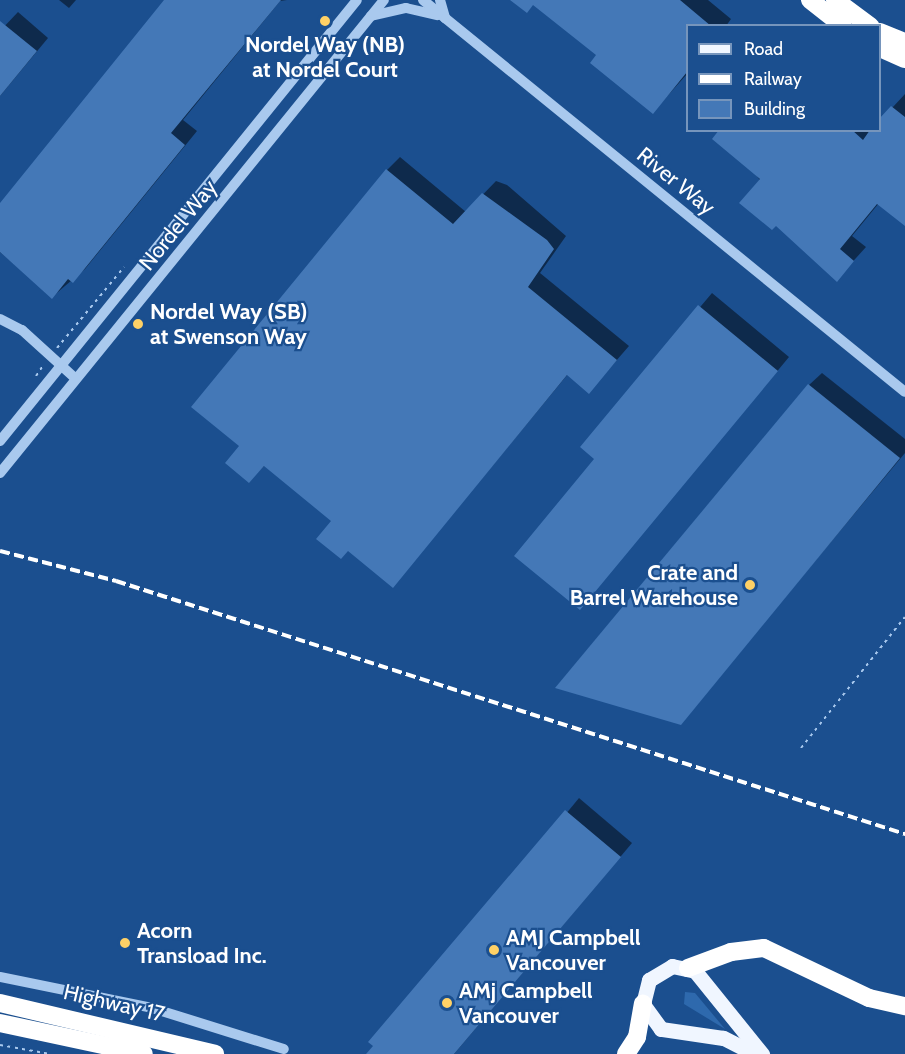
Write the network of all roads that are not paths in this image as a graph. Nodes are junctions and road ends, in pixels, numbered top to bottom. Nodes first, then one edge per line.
1 (357, 0) edge
2 (384, 0) edge
3 (423, 0) edge
4 (440, 0) edge
5 (810, 0) edge
6 (835, 0) edge
7 (370, 16) junction
8 (446, 18) junction
9 (840, 24) edge
10 (867, 24) edge
11 (881, 33) edge
12 (905, 42) edge
13 (881, 49) edge
14 (905, 59) edge
15 (0, 319) edge
16 (62, 365) junction
17 (75, 378) junction
18 (905, 392) edge
19 (0, 441) edge
20 (0, 473) edge
21 (688, 968) junction
22 (0, 977) edge
23 (0, 1003) edge
24 (643, 1004) junction
25 (905, 1006) edge
26 (0, 1023) edge
27 (284, 1049) dead end
28 (144, 1054) edge
29 (215, 1054) edge
30 (626, 1054) edge
31 (755, 1054) edge
32 (762, 1054) edge

1 - 16 street, Nordel Way
2 - 7 street, Nordel Way
3 - 8 street, River Way
4 - 8 street
5 - 9 highway
6 - 10 highway
7 - 8 street
7 - 17 street, Nordel Way
8 - 18 street, River Way
11 - 12 highway
13 - 14 highway
15 - 16 street
16 - 17 street
16 - 19 street, Nordel Way
17 - 20 street, Nordel Way
21 - 24 main road
21 - 25 highway
21 - 32 main road
22 - 27 street
23 - 29 highway, Highway 17
24 - 30 highway
24 - 31 main road
26 - 28 highway, Highway 17

